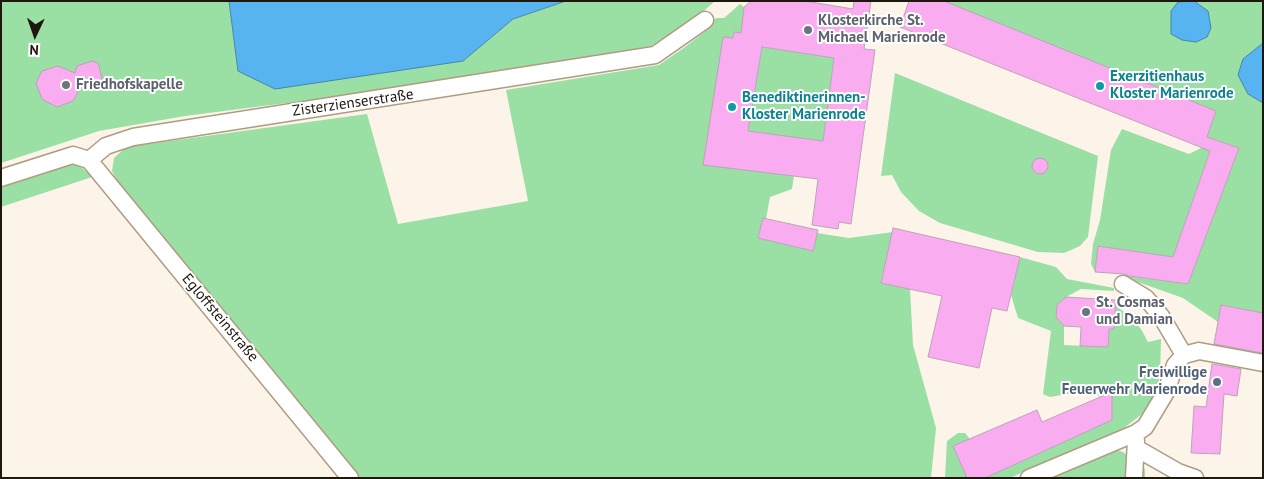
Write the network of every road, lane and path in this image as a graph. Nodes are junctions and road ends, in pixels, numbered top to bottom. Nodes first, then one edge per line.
1 (705, 20) dead end
2 (89, 160) junction
3 (1, 178) edge
4 (1123, 284) dead end
5 (1184, 355) junction
6 (1263, 363) edge
7 (1136, 441) junction
8 (350, 478) edge
9 (1029, 478) edge
10 (1134, 478) edge
11 (1195, 478) edge

1 - 2 street, Zisterzienserstraße
2 - 3 street
2 - 8 street, Egloffsteinstraße
4 - 5 street
5 - 6 street
5 - 7 street
7 - 9 street
7 - 10 street
7 - 11 street

